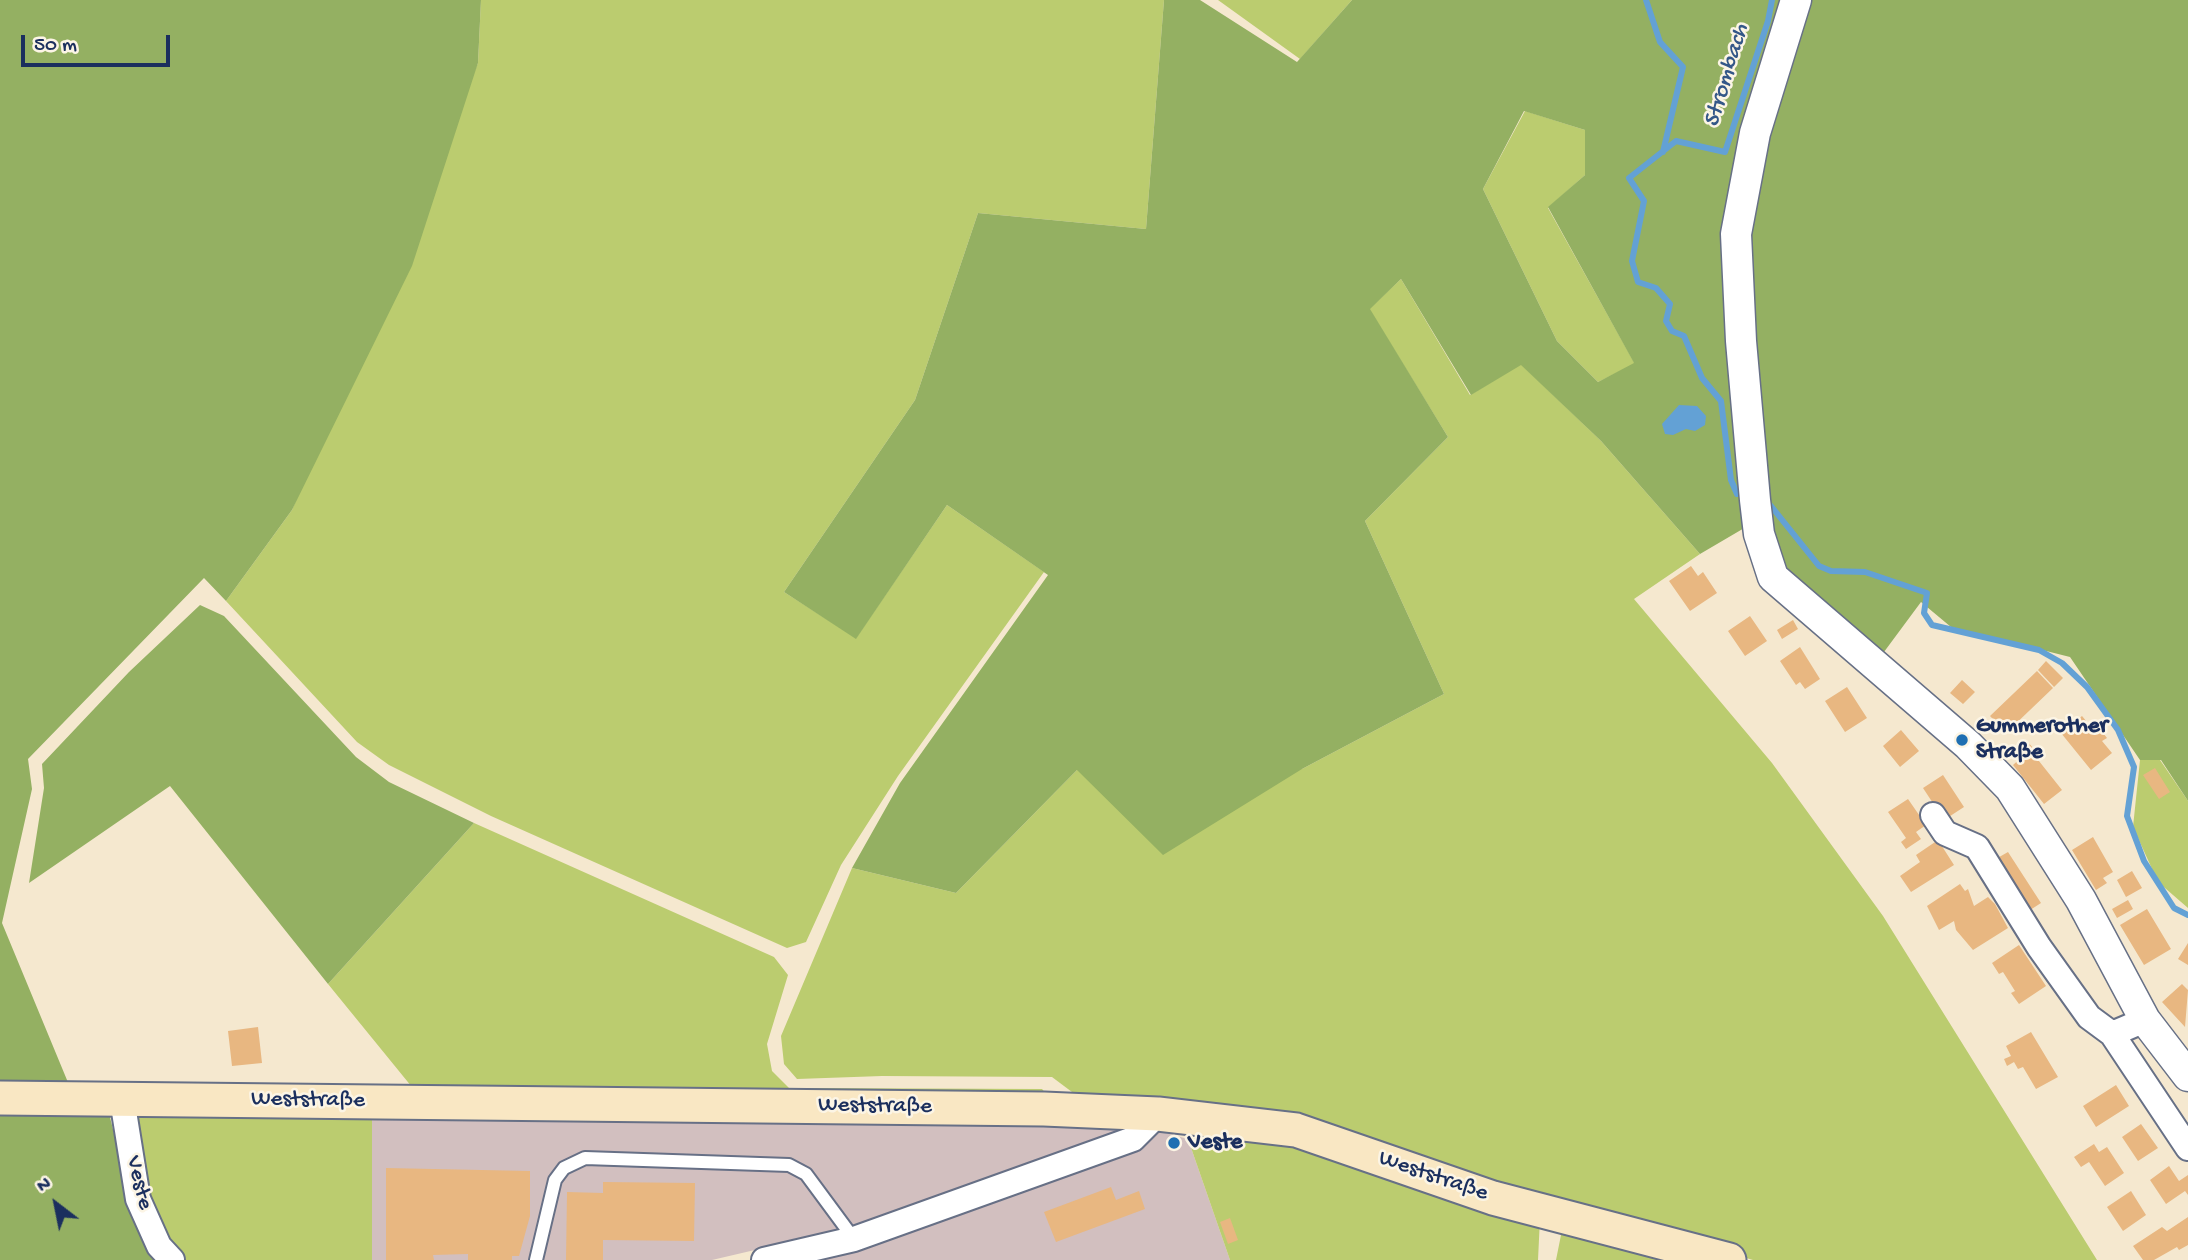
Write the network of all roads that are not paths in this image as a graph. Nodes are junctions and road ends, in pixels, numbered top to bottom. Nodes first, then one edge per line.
1 (1796, 0) edge
2 (1933, 815) dead end
3 (2145, 1020) junction
4 (2112, 1034) junction
5 (2188, 1076) edge
6 (0, 1098) edge
7 (122, 1099) junction
8 (1158, 1115) junction
9 (2188, 1148) edge
10 (855, 1239) junction
11 (799, 1256) edge
12 (172, 1260) edge
13 (536, 1260) edge
14 (764, 1260) edge
15 (1729, 1260) edge

1 - 3 street
2 - 4 street
3 - 4 street
3 - 5 street
4 - 9 street
6 - 7 main road, Weststraße
7 - 8 main road, Weststraße
7 - 12 street, Veste
8 - 10 street
8 - 15 main road, Weststraße
10 - 11 street
10 - 13 lane
11 - 14 street

